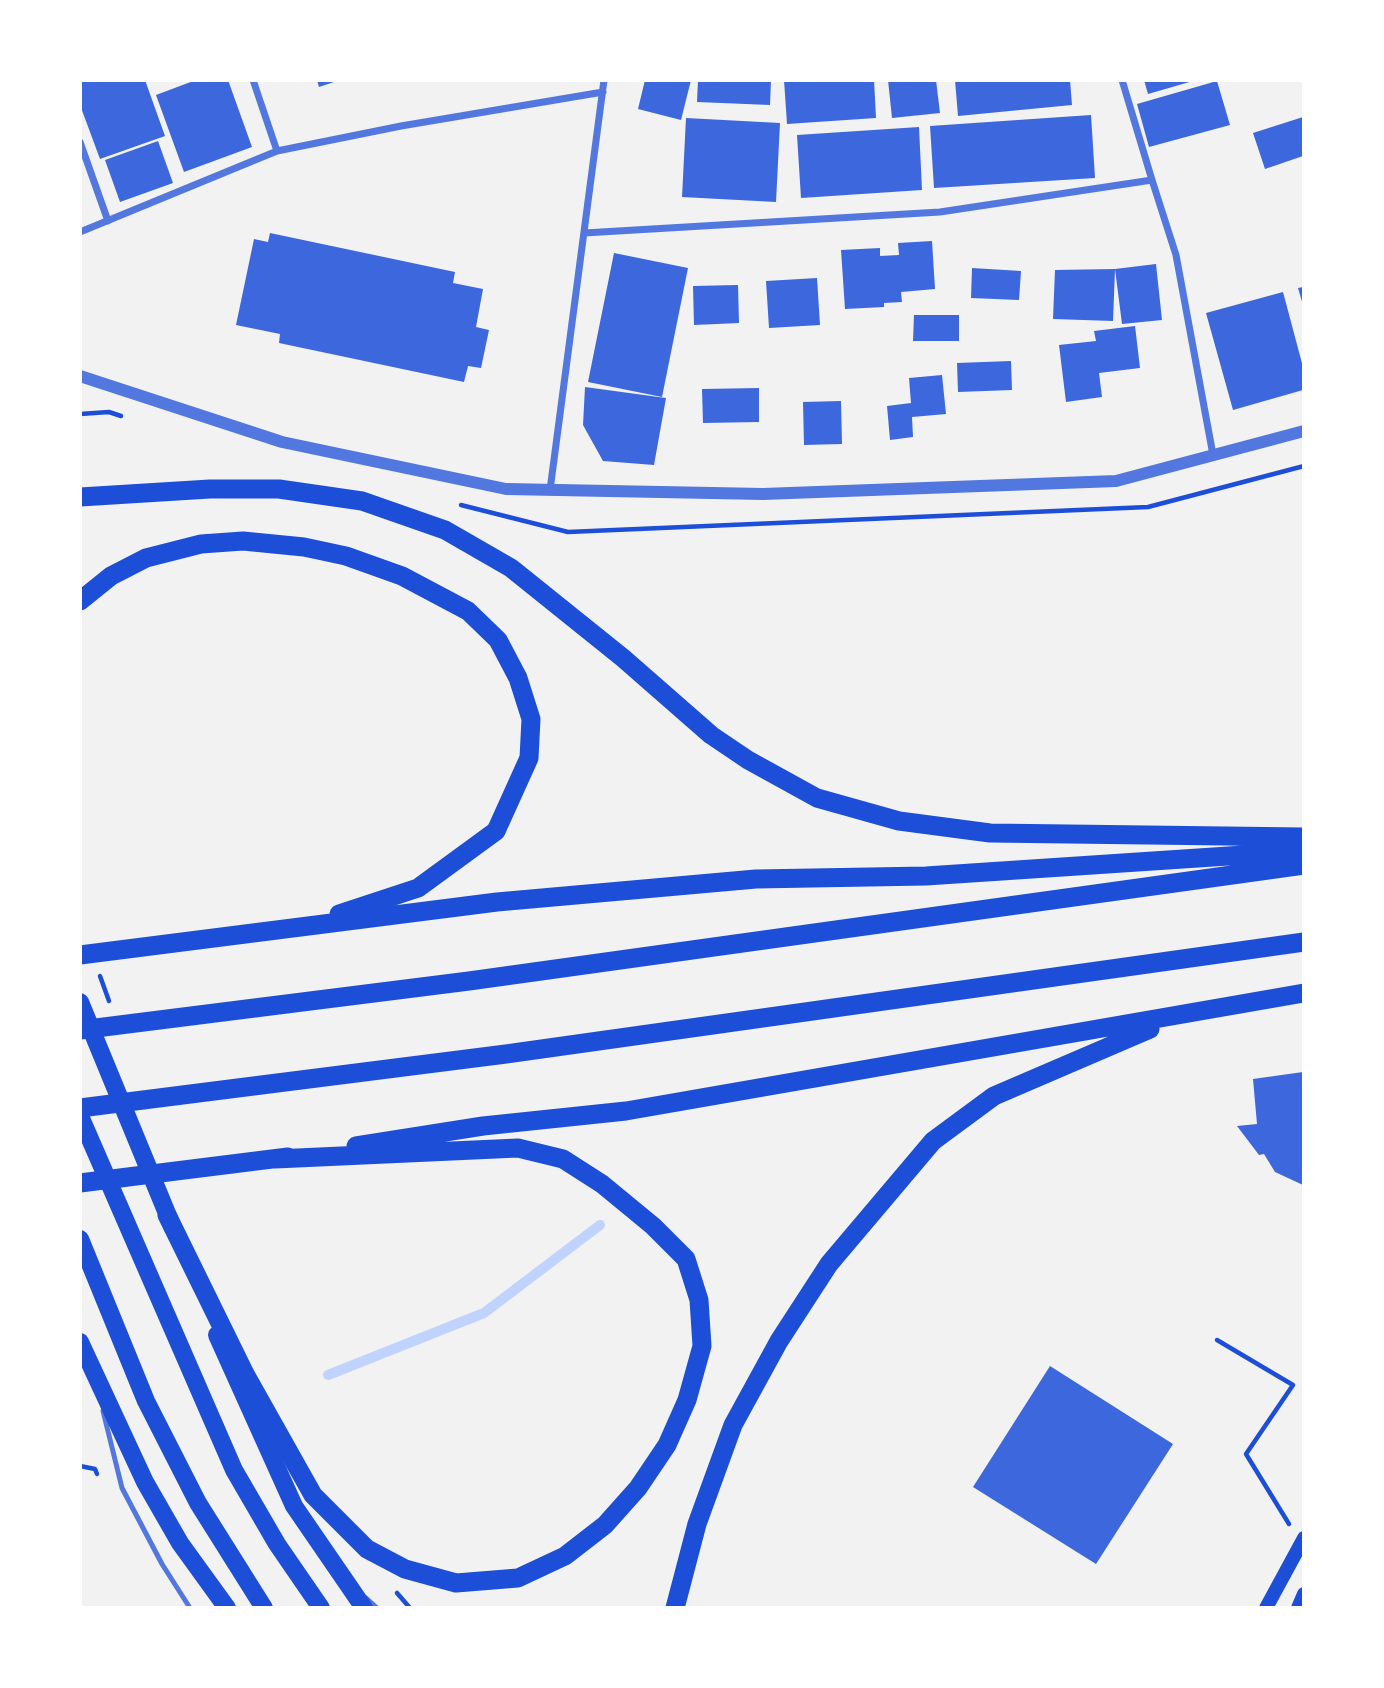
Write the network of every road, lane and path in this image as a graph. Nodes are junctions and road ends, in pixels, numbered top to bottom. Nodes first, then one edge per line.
1 (253, 80) edge
2 (604, 80) edge
3 (1122, 80) edge
4 (603, 92) junction
5 (80, 142) edge
6 (277, 151) junction
7 (1152, 180) junction
8 (108, 221) junction
9 (80, 232) edge
10 (584, 233) junction
11 (80, 376) edge
12 (1304, 431) edge
13 (1213, 455) junction
14 (550, 490) junction
15 (80, 497) edge
16 (80, 601) edge
17 (1304, 837) edge
18 (1304, 851) edge
19 (1304, 865) edge
20 (299, 927) junction
21 (1304, 942) edge
22 (80, 955) edge
23 (1304, 993) edge
24 (80, 1002) edge
25 (1186, 1014) junction
26 (80, 1030) edge
27 (80, 1108) edge
28 (80, 1116) edge
29 (275, 1159) junction
30 (80, 1183) edge
31 (167, 1215) junction
32 (80, 1238) edge
33 (1217, 1340) dead end
34 (80, 1342) edge
35 (94, 1373) junction
36 (80, 1466) edge
37 (100, 1479) dead end
38 (1302, 1540) edge
39 (405, 1569) junction
40 (343, 1580) junction
41 (1304, 1594) edge
42 (190, 1608) edge
43 (227, 1608) edge
44 (264, 1608) edge
45 (321, 1608) edge
46 (364, 1608) edge
47 (377, 1608) edge
48 (410, 1608) edge
49 (675, 1608) edge
50 (1266, 1608) edge
51 (1298, 1608) edge

1 - 6 street
2 - 4 street
3 - 7 street
4 - 6 street
4 - 10 street
5 - 8 street
6 - 8 street
7 - 10 street
7 - 13 street
8 - 9 street
10 - 14 street
11 - 14 street
12 - 13 street
13 - 14 street
15 - 17 highway
16 - 20 highway
18 - 20 highway
19 - 26 highway
20 - 22 highway
21 - 27 highway
23 - 25 highway
24 - 31 main road
25 - 29 highway
25 - 49 highway
28 - 45 main road
29 - 30 highway
29 - 39 highway
31 - 39 highway
31 - 40 main road
32 - 44 main road
33 - 38 path
34 - 35 main road
35 - 42 lane
35 - 43 main road
36 - 37 path
38 - 50 main road
39 - 48 path
40 - 46 main road
40 - 47 lane
41 - 51 main road

